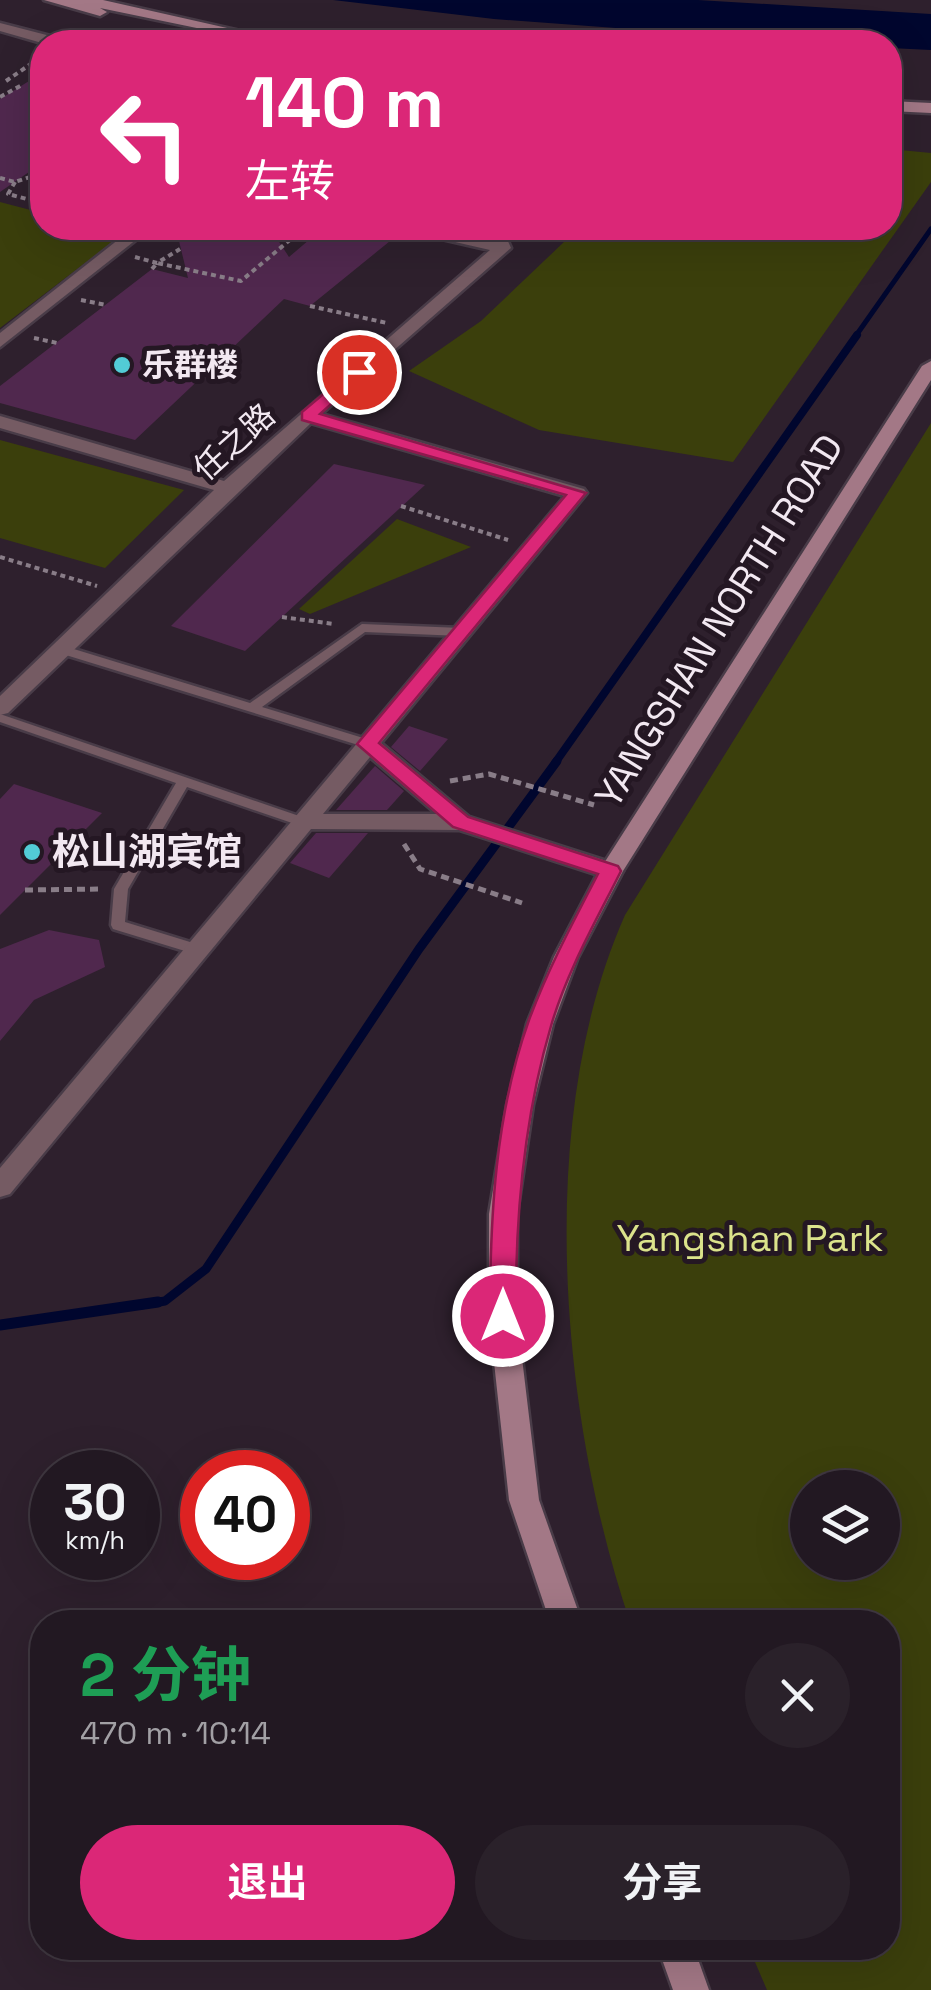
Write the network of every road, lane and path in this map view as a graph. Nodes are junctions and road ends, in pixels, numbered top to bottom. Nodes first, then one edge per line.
1 (51, 0) edge
2 (83, 0) edge
3 (0, 27) edge
4 (185, 30) edge
5 (225, 30) edge
6 (30, 35) edge
7 (30, 65) edge
8 (0, 80) edge
9 (6, 81) junction
10 (0, 97) edge
11 (902, 107) edge
12 (931, 108) edge
13 (902, 117) edge
14 (931, 118) edge
15 (30, 177) edge
16 (0, 178) edge
17 (15, 182) junction
18 (30, 199) edge
19 (128, 240) edge
20 (290, 240) edge
21 (462, 240) edge
22 (499, 240) edge
23 (502, 248) junction
24 (180, 249) dead end
25 (112, 252) junction
26 (156, 263) junction
27 (152, 270) dead end
28 (310, 306) dead end
29 (410, 328) junction
30 (0, 342) edge
31 (931, 366) edge
32 (308, 416) junction
33 (0, 422) edge
34 (227, 488) junction
35 (401, 506) dead end
36 (533, 547) junction
37 (0, 557) edge
38 (119, 592) junction
39 (282, 617) dead end
40 (362, 628) junction
41 (461, 632) junction
42 (60, 650) junction
43 (0, 708) edge
44 (252, 708) junction
45 (0, 718) edge
46 (368, 744) junction
47 (184, 781) junction
48 (418, 788) junction
49 (594, 805) dead end
50 (300, 820) junction
51 (461, 822) junction
52 (420, 869) dead end
53 (611, 871) junction
54 (121, 889) junction
55 (25, 890) dead end
56 (522, 903) dead end
57 (198, 950) junction
58 (0, 1187) edge
59 (562, 1610) edge
60 (680, 1960) edge
61 (690, 1990) edge

1 - 4 street
2 - 5 street
3 - 6 street
7 - 9 path
8 - 9 path
9 - 10 path
11 - 12 street
13 - 14 street
15 - 17 path
16 - 17 path
17 - 18 path
19 - 25 street
20 - 26 path
21 - 23 street
22 - 23 street
23 - 29 street, 任之路
24 - 26 path
25 - 26 path
25 - 30 street
26 - 27 path
28 - 29 path
29 - 32 street, 任之路
31 - 53 street, YANGSHAN NORTH ROAD
32 - 34 street, 任之路
32 - 36 street
33 - 34 street
34 - 38 street, 任之路
35 - 36 path
36 - 41 street
37 - 38 path
38 - 42 street, 任之路
39 - 40 path
40 - 41 lane
40 - 44 lane
41 - 46 street
42 - 43 street, 任之路
42 - 44 lane
44 - 46 lane
45 - 47 lane
46 - 48 street
46 - 50 street
47 - 50 lane
47 - 54 lane
48 - 49 path
48 - 51 street
50 - 51 street
50 - 57 street
51 - 53 street
52 - 56 path
53 - 59 street, YANGSHAN NORTH ROAD
54 - 55 path
54 - 57 lane
57 - 58 street
60 - 61 street

